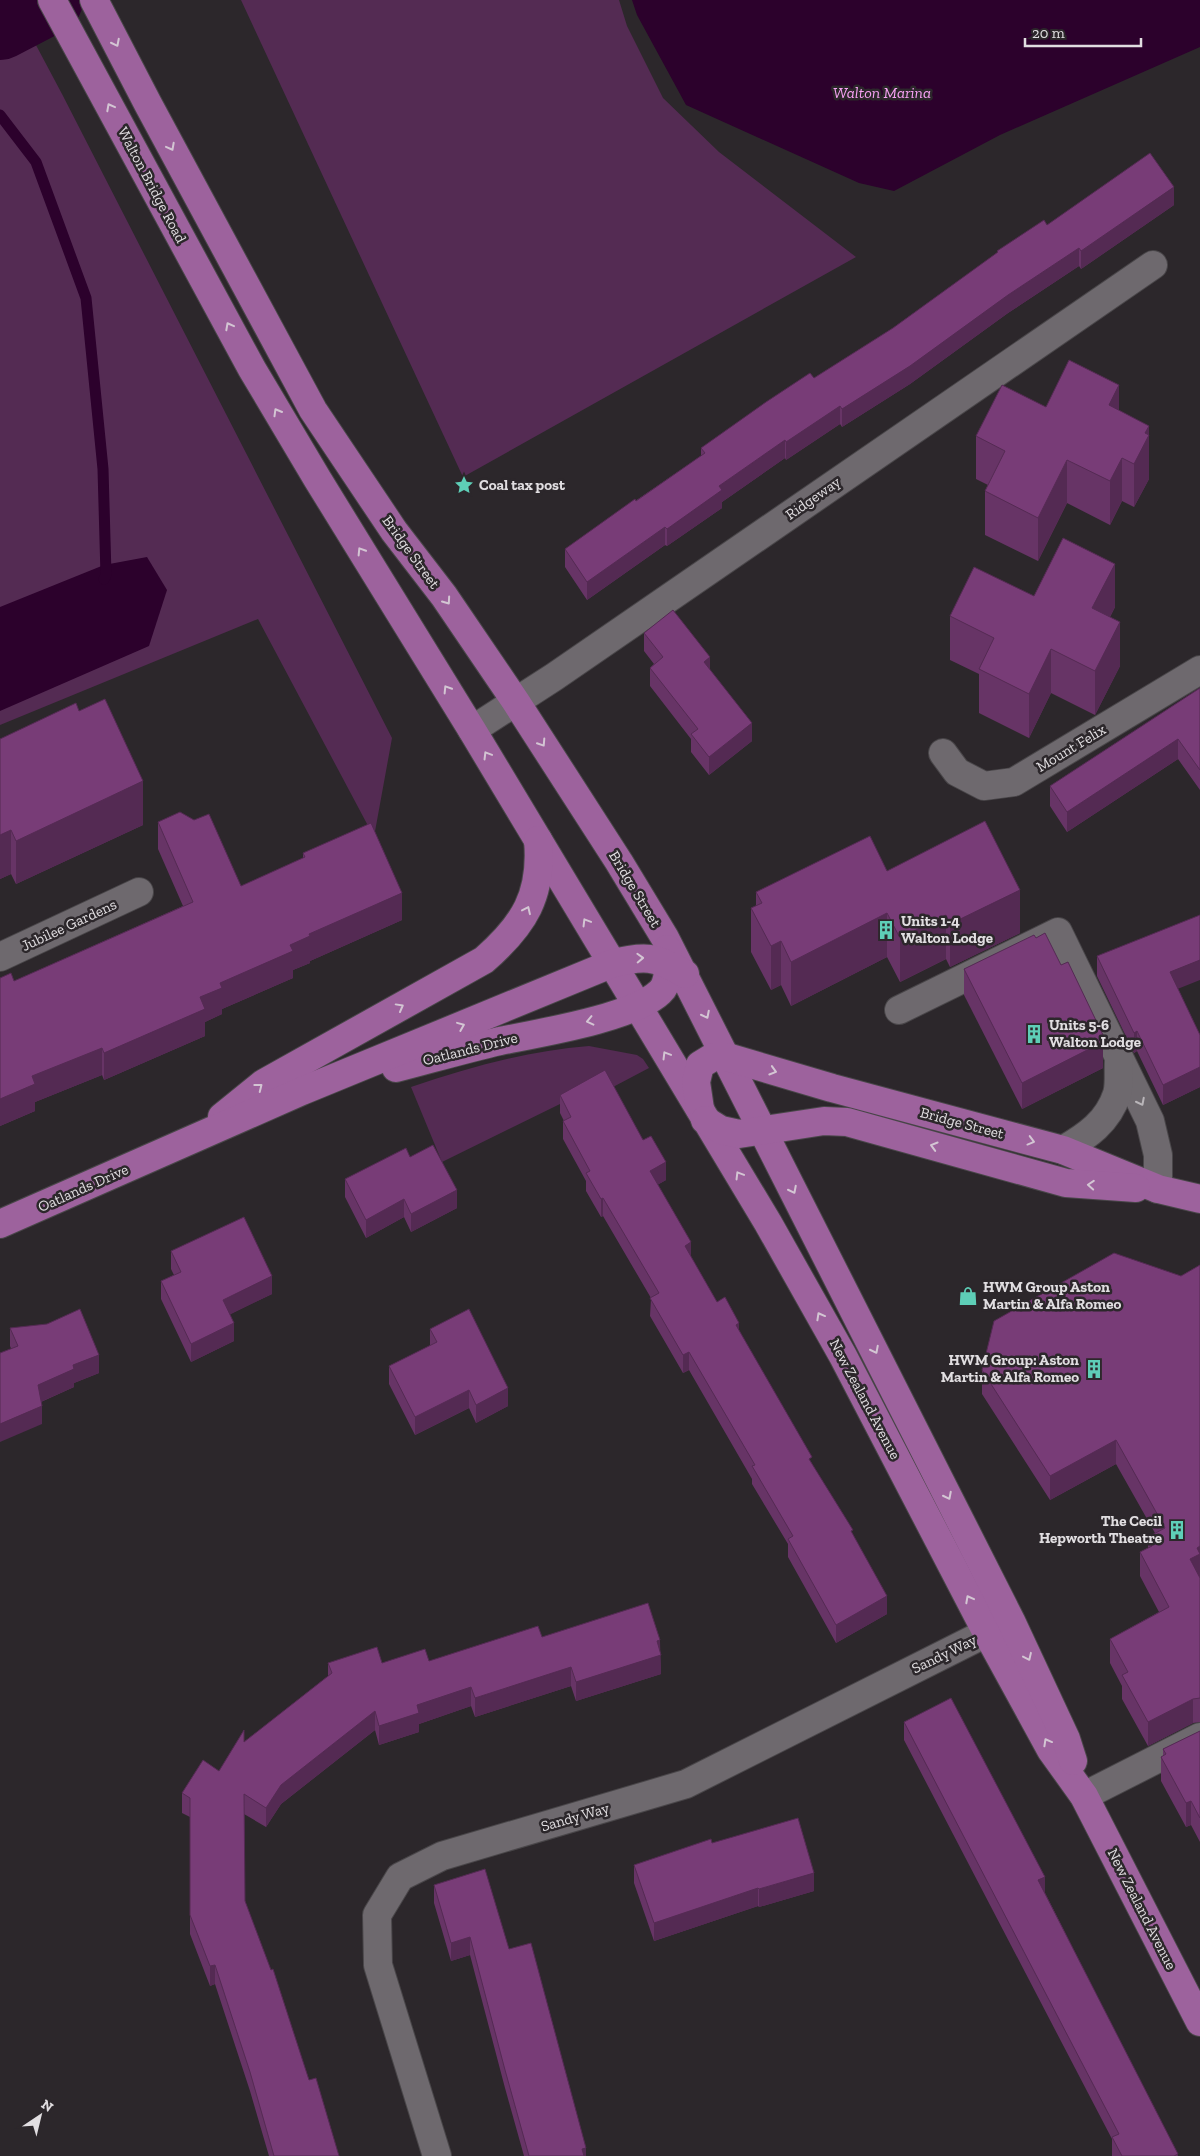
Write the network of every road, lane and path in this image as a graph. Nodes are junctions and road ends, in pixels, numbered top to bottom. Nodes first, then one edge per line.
1 (52, 0) edge
2 (94, 0) edge
3 (1153, 264) dead end
4 (1200, 670) edge
5 (516, 702) junction
6 (472, 730) junction
7 (943, 753) dead end
8 (538, 840) junction
9 (139, 892) dead end
10 (0, 957) edge
11 (673, 958) junction
12 (611, 964) junction
13 (637, 1006) junction
14 (899, 1010) dead end
15 (727, 1056) junction
16 (1119, 1059) junction
17 (302, 1091) junction
18 (702, 1116) junction
19 (763, 1131) junction
20 (194, 1140) junction
21 (1063, 1150) junction
22 (1158, 1189) junction
23 (1200, 1199) edge
24 (0, 1224) edge
25 (1012, 1621) junction
26 (987, 1633) junction
27 (1200, 1737) edge
28 (1084, 1796) junction
29 (1200, 2022) edge
30 (437, 2156) edge

6 -> 1 main road, Walton Bridge Road
2 -> 5 main road, Bridge Street
3 - 5 street, Ridgeway
4 - 7 street, Mount Felix
5 - 6 street, Ridgeway
5 -> 11 main road, Bridge Street
8 -> 6 main road
12 -> 8 main road
20 -> 8 main road
9 - 10 street, Jubilee Gardens
12 -> 11 main road, Oatlands Drive
11 - 13 main road, Oatlands Drive
11 -> 15 main road, Bridge Street
12 - 13 main road
17 -> 12 main road, Oatlands Drive
13 -> 17 main road, Oatlands Drive
18 -> 13 main road, New Zealand Avenue
14 - 16 street
15 - 18 main road
15 - 19 main road, New Zealand Avenue
15 -> 21 main road, Bridge Street
16 - 21 street
16 -> 22 street
17 - 20 main road, Oatlands Drive
18 - 19 main road, Bridge Street
26 -> 18 main road, New Zealand Avenue
22 -> 19 main road, Bridge Street
19 -> 25 main road, New Zealand Avenue
20 - 24 main road, Oatlands Drive
21 - 22 main road, Bridge Street
22 - 23 main road, Bridge Street
25 - 26 street, Sandy Way
25 -> 28 main road, New Zealand Avenue
28 -> 26 main road, New Zealand Avenue
26 - 30 street, Sandy Way
27 - 28 street
28 - 29 main road, New Zealand Avenue

